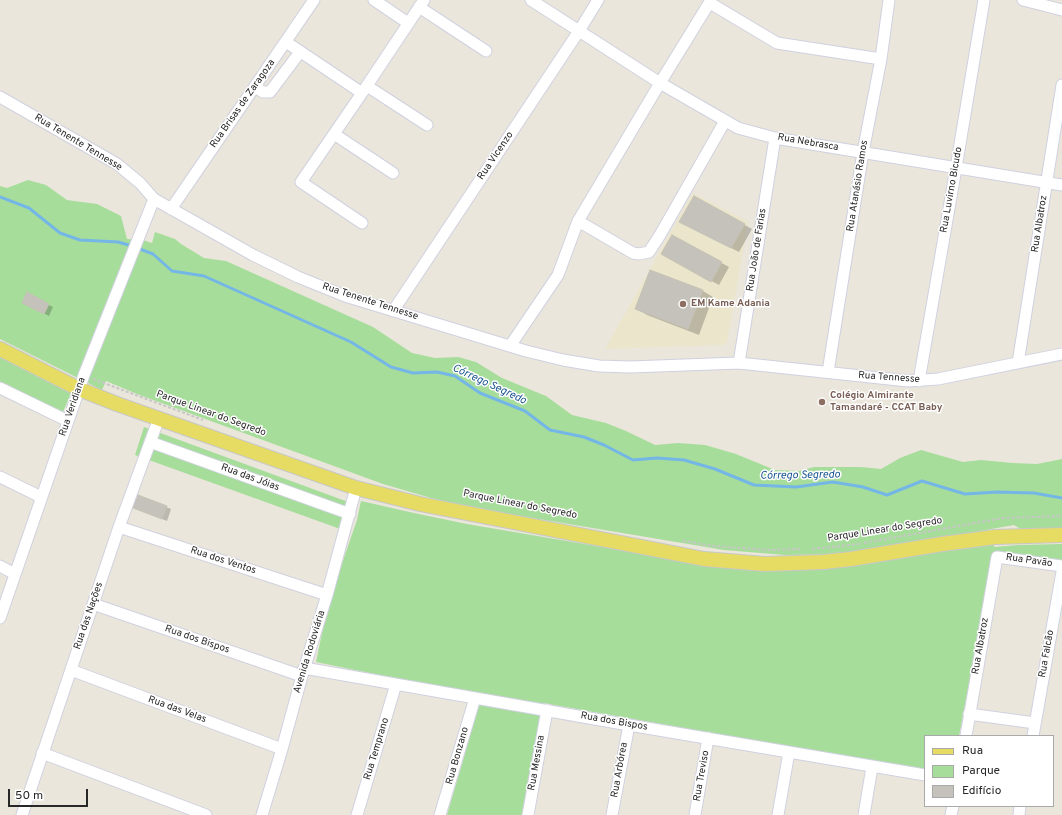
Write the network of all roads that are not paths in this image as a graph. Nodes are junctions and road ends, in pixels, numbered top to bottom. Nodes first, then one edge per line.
1 (314, 0) edge
2 (374, 0) edge
3 (531, 0) edge
4 (598, 0) edge
5 (889, 0) edge
6 (984, 0) edge
7 (1023, 0) edge
8 (711, 1) edge
9 (422, 4) edge
10 (1062, 10) edge
11 (408, 23) junction
12 (580, 31) junction
13 (286, 42) junction
14 (486, 51) dead end
15 (300, 52) junction
16 (881, 59) junction
17 (660, 83) junction
18 (1062, 85) edge
19 (255, 87) junction
20 (364, 90) junction
21 (0, 97) edge
22 (725, 121) junction
23 (427, 125) dead end
24 (334, 134) junction
25 (775, 138) junction
26 (864, 152) junction
27 (956, 168) junction
28 (393, 173) dead end
29 (1046, 183) junction
30 (1062, 185) edge
31 (154, 199) junction
32 (171, 209) junction
33 (578, 221) junction
34 (362, 223) dead end
35 (393, 311) junction
36 (510, 346) junction
37 (0, 349) edge
38 (1062, 354) edge
39 (739, 363) junction
40 (1018, 363) junction
41 (828, 372) junction
42 (919, 381) junction
43 (0, 388) edge
44 (79, 389) junction
45 (158, 418) junction
46 (68, 421) junction
47 (150, 442) junction
48 (0, 477) edge
49 (356, 488) junction
50 (41, 497) junction
51 (350, 514) junction
52 (119, 527) junction
53 (1062, 535) edge
54 (997, 557) joint
55 (0, 566) edge
56 (1062, 566) edge
57 (1062, 572) edge
58 (15, 574) junction
59 (327, 595) junction
60 (93, 604) junction
61 (0, 618) edge
62 (71, 670) junction
63 (303, 672) junction
64 (396, 684) junction
65 (475, 698) junction
66 (546, 710) junction
67 (969, 714) junction
68 (1035, 723) junction
69 (629, 725) junction
70 (966, 735) edge
71 (1033, 735) edge
72 (708, 738) junction
73 (282, 749) junction
74 (789, 752) junction
75 (42, 753) junction
76 (872, 767) junction
77 (924, 775) edge
78 (22, 815) edge
79 (206, 815) edge
80 (262, 815) edge
81 (357, 815) edge
82 (440, 815) edge
83 (528, 815) edge
84 (612, 815) edge
85 (695, 815) edge
86 (778, 815) edge
87 (864, 815) edge

1 - 13 street, Rua Brisas de Zaragoza
2 - 11 street
3 - 12 street, Rua Nebrasca
4 - 12 street, Rua Vicenzo
5 - 16 street, Rua Atanásio Ramos
6 - 27 street, Rua Luvirno Bicudo
7 - 10 street
8 - 16 street
8 - 17 street
9 - 11 street
9 - 14 street
11 - 20 street
12 - 17 street, Rua Nebrasca
12 - 35 street, Rua Vicenzo
13 - 15 street
13 - 19 street, Rua Brisas de Zaragoza
15 - 19 street
15 - 20 street
16 - 26 street, Rua Atanásio Ramos
17 - 22 street, Rua Nebrasca
17 - 33 street
18 - 29 street, Rua Albatroz
19 - 32 street, Rua Brisas de Zaragoza
20 - 23 street
20 - 24 street
21 - 31 street, Rua Tenente Tennesse
22 - 25 street, Rua Nebrasca
22 - 33 street
24 - 28 street
24 - 34 street
25 - 26 street, Rua Nebrasca
25 - 39 street, Rua João de Farias
26 - 27 street, Rua Nebrasca
26 - 41 street, Rua Atanásio Ramos
27 - 29 street, Rua Nebrasca
27 - 42 street, Rua Luvirno Bicudo
29 - 30 street, Rua Nebrasca
29 - 40 street, Rua Albatroz
31 - 32 street, Rua Tenente Tennesse
31 - 44 street, Rua Veridiana
32 - 35 street, Rua Tenente Tennesse
33 - 36 street
35 - 36 street, Rua Tenente Tennesse
36 - 39 street, Rua Tenente Tennesse
37 - 44 main road
38 - 40 street, Rua Tennesse
39 - 41 street, Rua Tennesse
40 - 42 street, Rua Tennesse
41 - 42 street, Rua Tennesse
43 - 46 street
44 - 45 main road
44 - 46 street, Rua Veridiana
45 - 47 street, Rua das Nações
45 - 49 main road
46 - 50 street, Rua Veridiana
47 - 51 street, Rua das Jóias
47 - 52 street, Rua das Nações
48 - 50 street
49 - 51 street, Avenida Rodoviária
49 - 53 main road
50 - 58 street, Rua Veridiana
51 - 59 street, Avenida Rodoviária
52 - 59 street, Rua dos Ventos
52 - 60 street, Rua das Nações
54 - 56 street, Rua Pavão
54 - 67 street, Rua Albatroz
55 - 58 street
57 - 68 street, Rua Falcão
58 - 61 street, Rua Veridiana
59 - 63 street, Avenida Rodoviária
60 - 62 street, Rua das Nações
60 - 63 street, Rua dos Bispos
62 - 73 street, Rua das Velas
62 - 75 street, Rua das Nações
63 - 64 street, Rua dos Bispos
63 - 73 street, Avenida Rodoviária
64 - 65 street, Rua dos Bispos
64 - 81 street, Rua Temprano
65 - 66 street, Rua dos Bispos
65 - 82 street, Rua Bonzano
66 - 69 street, Rua dos Bispos
66 - 83 street, Rua Messina
67 - 68 street
67 - 70 street, Rua Albatroz
68 - 71 street, Rua Falcão
69 - 72 street, Rua dos Bispos
69 - 84 street, Rua Arbórea
72 - 74 street, Rua dos Bispos
72 - 85 street, Rua Treviso
73 - 80 street, Avenida Rodoviária
74 - 76 street, Rua dos Bispos
74 - 86 street
75 - 78 street, Rua das Nações
75 - 79 street
76 - 77 street, Rua dos Bispos
76 - 87 street

